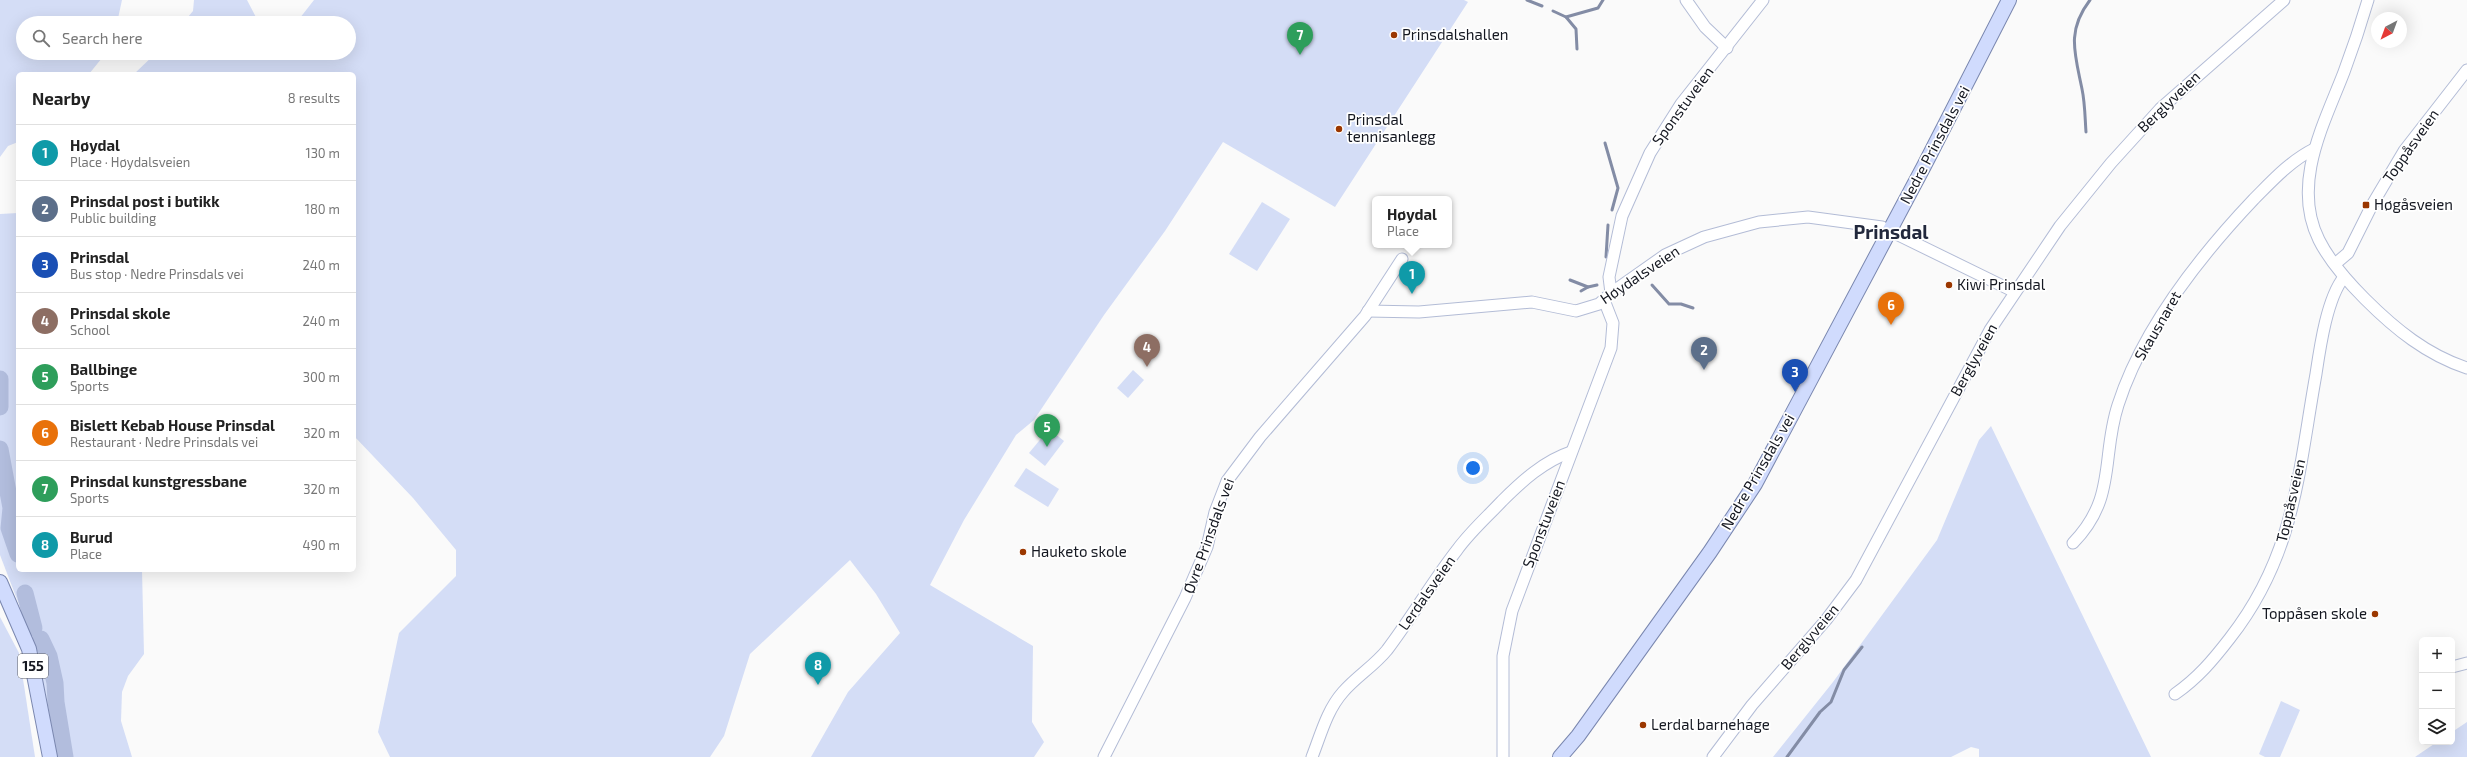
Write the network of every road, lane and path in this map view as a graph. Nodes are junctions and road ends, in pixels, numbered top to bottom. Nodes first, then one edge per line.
1 (1686, 0) edge
2 (1763, 0) edge
3 (2009, 0) edge
4 (2284, 0) edge
5 (2368, 0) edge
6 (1727, 48) junction
7 (2467, 70) edge
8 (2314, 149) junction
9 (1890, 230) junction
10 (1402, 259) dead end
11 (2335, 264) junction
12 (2344, 277) junction
13 (2015, 292) junction
14 (1608, 296) junction
15 (1368, 311) junction
16 (2467, 368) edge
17 (1571, 452) junction
18 (2073, 543) dead end
19 (0, 582) edge
20 (2467, 663) edge
21 (2455, 666) edge
22 (2175, 694) dead end
23 (1578, 736) junction
24 (50, 756) edge
25 (1104, 757) edge
26 (1312, 757) edge
27 (1503, 757) edge
28 (1560, 757) edge
29 (1568, 757) edge
30 (1713, 757) edge

1 - 6 street
2 - 6 street, Sponstuveien
3 - 9 main road, Nedre Prinsdals vei
4 - 13 street, Berglyveien
5 - 8 street
6 - 14 street, Sponstuveien
7 - 11 street, Toppåsveien
8 - 11 street
8 - 18 street, Skausnaret
9 - 13 street, Høydalsveien
9 - 14 street, Høydalsveien
9 - 23 main road, Nedre Prinsdals vei
10 - 15 street, Øvre Prinsdals vei
11 - 12 street
12 - 16 street
12 - 22 street, Toppåsveien
13 - 30 street, Berglyveien
14 - 15 street, Høydalsveien
14 - 17 street, Sponstuveien
15 - 25 street, Øvre Prinsdals vei
17 - 26 street, Lerdalsveien
17 - 27 street, Sponstuveien
19 - 24 main road, 155
20 - 21 street
23 - 28 main road, Nedre Prinsdals vei
23 - 29 main road, Nedre Prinsdals vei

